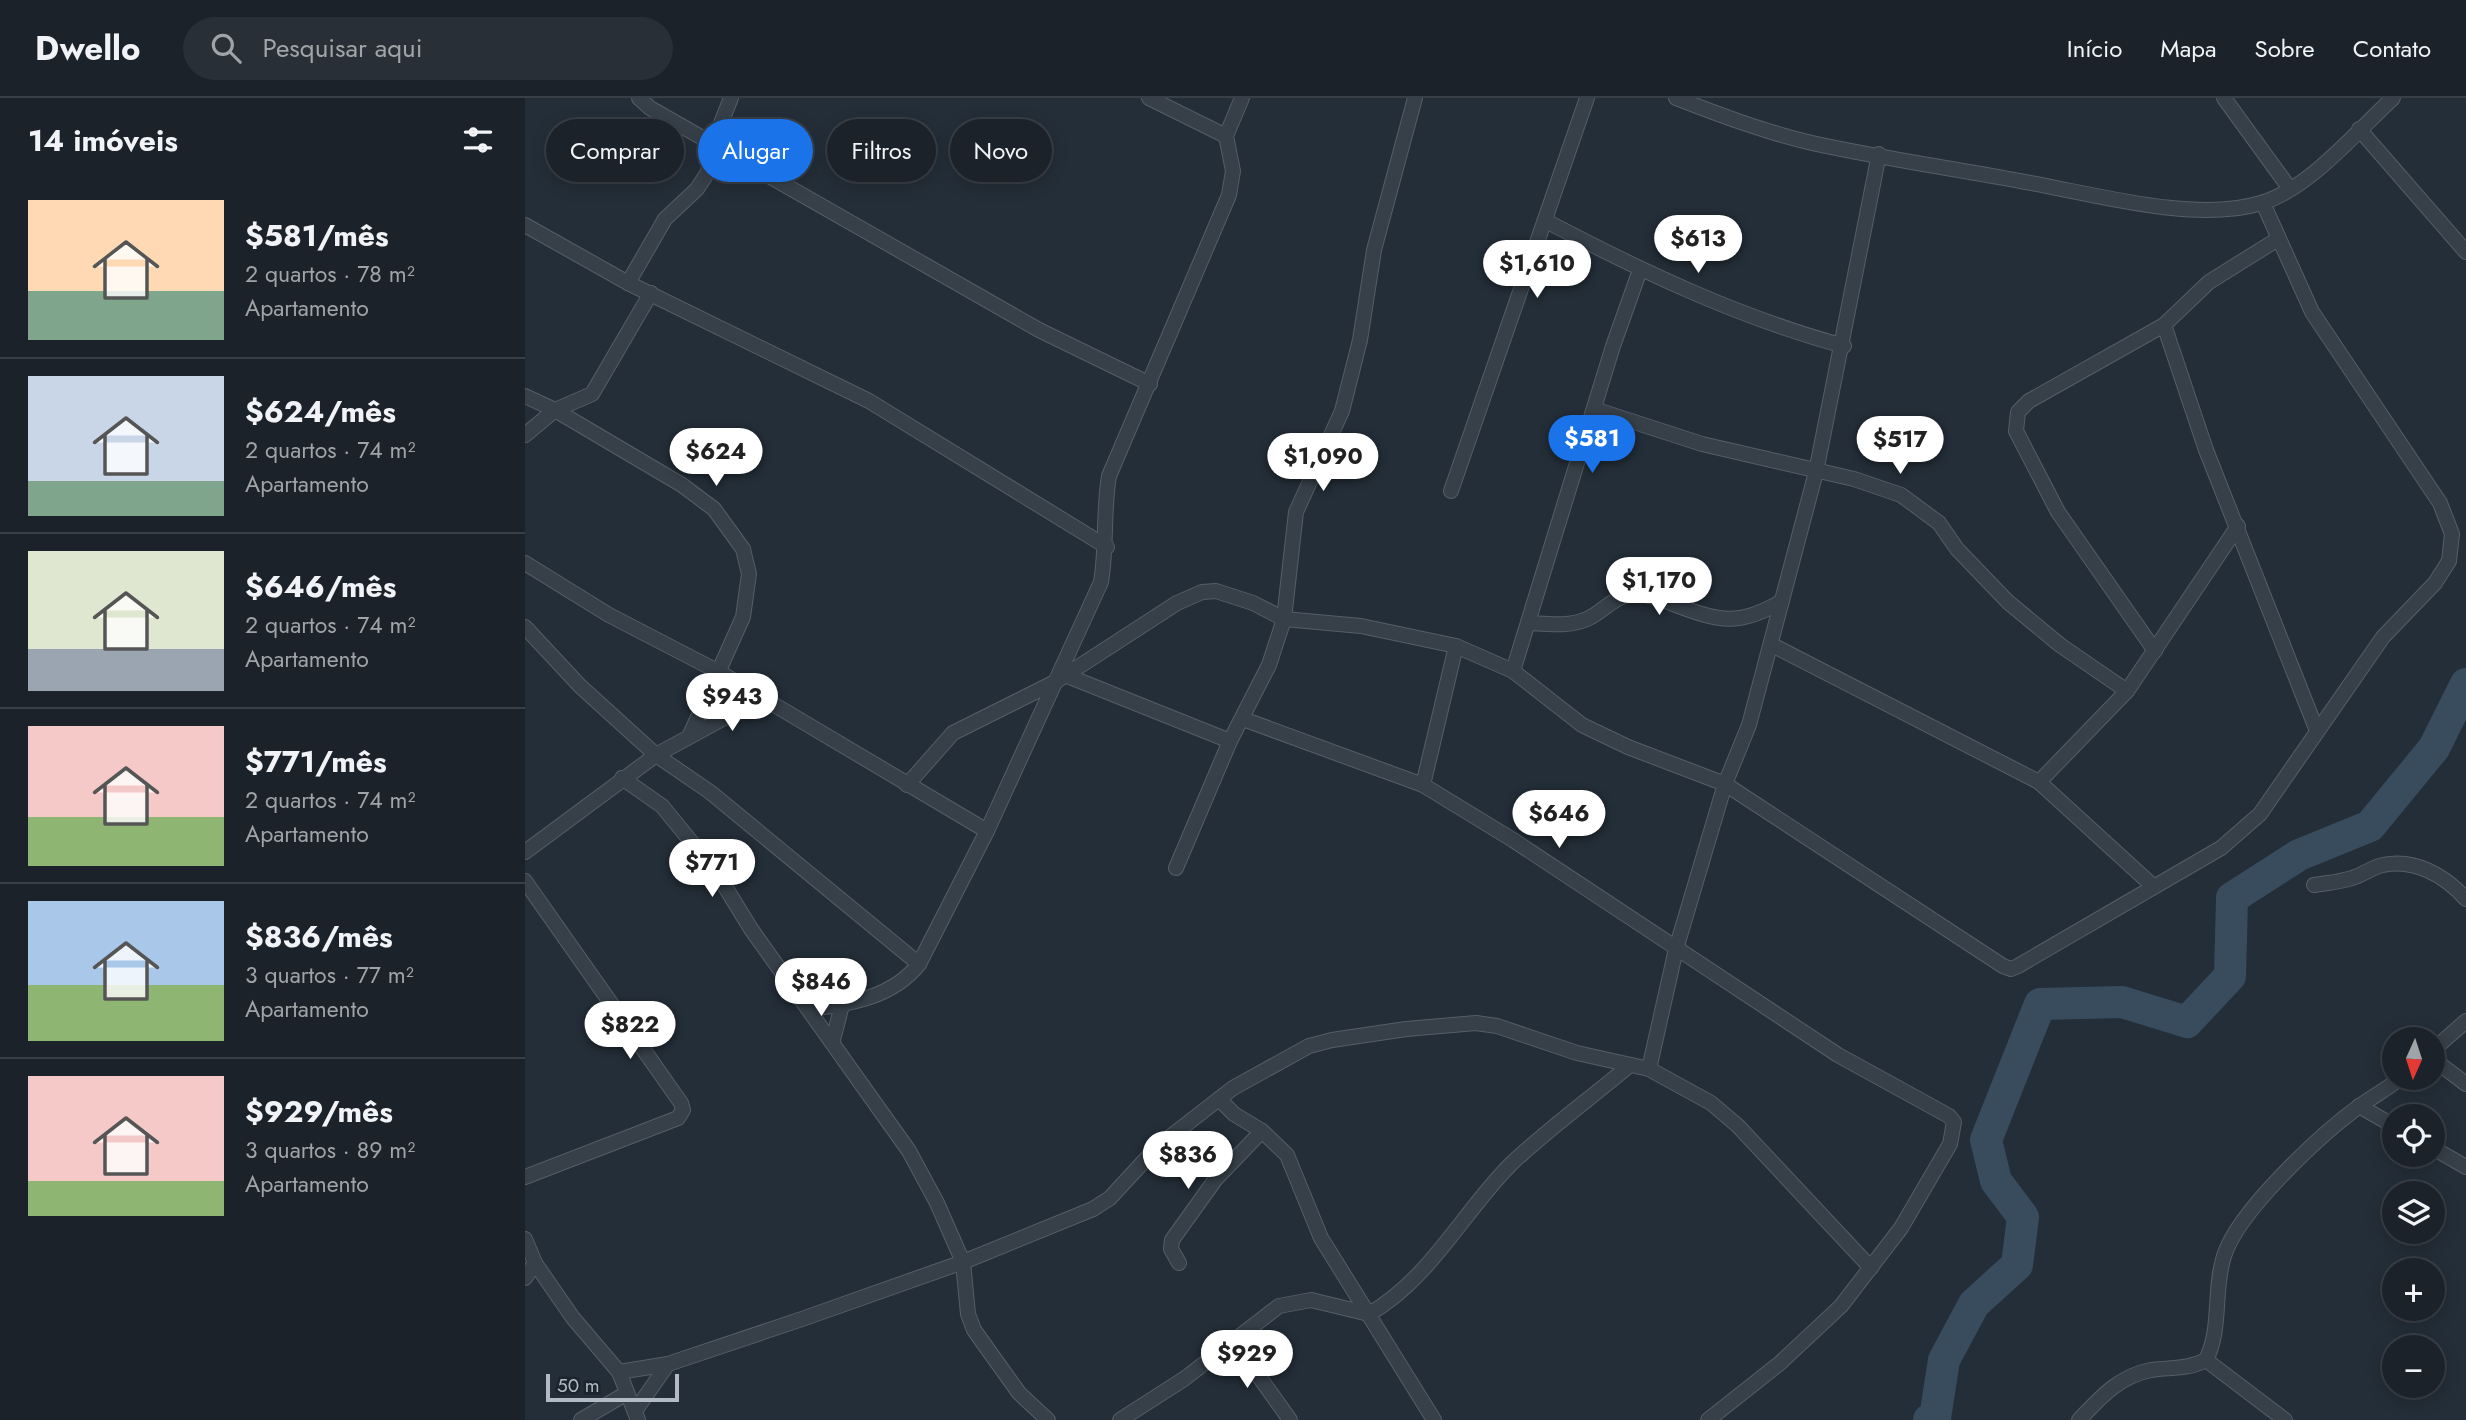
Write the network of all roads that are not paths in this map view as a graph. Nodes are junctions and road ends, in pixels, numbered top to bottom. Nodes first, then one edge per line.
1 (639, 98) edge
2 (731, 98) edge
3 (1149, 98) edge
4 (1242, 98) edge
5 (1415, 98) edge
6 (1587, 98) edge
7 (1676, 98) edge
8 (2224, 98) edge
9 (2393, 98) edge
10 (723, 119) edge
11 (2359, 129) junction
12 (698, 135) edge
13 (1226, 136) junction
14 (1879, 155) junction
15 (701, 182) edge
16 (781, 182) edge
17 (2290, 189) junction
18 (2263, 203) junction
19 (1546, 221) junction
20 (525, 225) edge
21 (2278, 239) junction
22 (2466, 252) edge
23 (1640, 270) junction
24 (628, 283) junction
25 (651, 293) junction
26 (2164, 325) junction
27 (1844, 346) junction
28 (1150, 384) junction
29 (525, 397) edge
30 (1594, 409) junction
31 (555, 410) junction
32 (525, 435) edge
33 (1817, 472) junction
34 (1451, 491) dead end
35 (2238, 526) junction
36 (1107, 547) junction
37 (525, 562) edge
38 (1782, 601) junction
39 (1284, 619) junction
40 (1529, 622) junction
41 (525, 627) edge
42 (1772, 645) junction
43 (1456, 646) junction
44 (2155, 652) junction
45 (1513, 671) junction
46 (719, 672) junction
47 (1060, 678) junction
48 (2127, 691) junction
49 (759, 699) junction
50 (1243, 719) junction
51 (2317, 731) junction
52 (689, 737) junction
53 (1230, 741) junction
54 (656, 755) junction
55 (622, 778) junction
56 (2039, 782) junction
57 (907, 785) junction
58 (1423, 785) junction
59 (1725, 785) junction
60 (987, 831) junction
61 (525, 852) edge
62 (1176, 868) dead end
63 (525, 881) edge
64 (2314, 885) dead end
65 (2153, 886) junction
66 (2466, 899) edge
67 (1676, 949) junction
68 (919, 964) junction
69 (842, 1005) junction
70 (811, 1009) junction
71 (2466, 1021) edge
72 (2445, 1039) edge
73 (833, 1040) junction
74 (1630, 1065) junction
75 (2445, 1068) edge
76 (1649, 1069) junction
77 (2466, 1084) edge
78 (2384, 1090) edge
79 (1219, 1099) junction
80 (2359, 1107) junction
81 (2382, 1119) edge
82 (1262, 1131) junction
83 (2445, 1155) edge
84 (2466, 1167) edge
85 (525, 1177) edge
86 (525, 1239) edge
87 (963, 1262) junction
88 (535, 1263) junction
89 (1179, 1263) dead end
90 (1871, 1268) junction
91 (525, 1278) edge
92 (1369, 1314) junction
93 (1233, 1340) junction
94 (2206, 1360) junction
95 (669, 1364) junction
96 (619, 1372) junction
97 (627, 1393) junction
98 (636, 1415) edge
99 (1136, 1416) edge
100 (581, 1420) edge
101 (1048, 1420) edge
102 (1120, 1420) edge
103 (1290, 1420) edge
104 (1434, 1420) edge
105 (1708, 1420) edge
106 (2079, 1420) edge
107 (2285, 1420) edge

1 - 12 street
2 - 10 street
3 - 13 street
4 - 13 street
5 - 39 street
6 - 19 street
7 - 14 street
8 - 17 street
9 - 11 street
11 - 17 street
11 - 22 street
13 - 28 street
14 - 18 street
14 - 27 street
15 - 24 street
16 - 28 street
17 - 18 street
18 - 21 street
19 - 23 street
19 - 34 street
20 - 24 street
21 - 26 street
21 - 51 street
23 - 27 street
23 - 30 street
24 - 25 street
25 - 31 street
25 - 36 street
26 - 35 street
26 - 44 street
27 - 33 street
28 - 36 street
29 - 31 street
30 - 33 street
30 - 40 street
31 - 32 street
31 - 46 street
33 - 38 street
33 - 48 street
35 - 44 street
35 - 51 street
36 - 47 street
37 - 46 street
38 - 40 street
38 - 42 street
39 - 43 street
39 - 47 street
39 - 50 street
40 - 45 street
41 - 54 street
42 - 56 street
42 - 59 street
43 - 45 street
43 - 58 street
44 - 48 street
45 - 59 street
46 - 49 street
46 - 52 street
47 - 53 street
47 - 57 street
47 - 60 street
48 - 56 street
49 - 52 street
49 - 57 street
50 - 53 street
50 - 58 street
51 - 65 street
52 - 54 street
53 - 62 street
54 - 55 street
54 - 68 street
55 - 61 street
55 - 70 street
56 - 65 street
57 - 60 street
58 - 67 street
59 - 65 street
59 - 67 street
60 - 68 street
63 - 85 street
64 - 66 street
67 - 76 street
67 - 90 street
68 - 69 street
69 - 70 street
69 - 73 street
70 - 73 street
71 - 72 street
73 - 87 street
74 - 76 street
74 - 79 street
74 - 92 street
75 - 77 street
76 - 90 street
78 - 80 street
79 - 82 street
79 - 87 street
80 - 81 street
80 - 94 street
82 - 89 street
82 - 92 street
83 - 84 street
86 - 88 street
87 - 95 street
87 - 101 street
88 - 91 street
88 - 96 street
90 - 105 street
92 - 93 street
92 - 104 street
93 - 99 street
93 - 103 street
94 - 106 street
94 - 107 street
95 - 96 street
95 - 98 street
96 - 97 street
97 - 98 street
97 - 100 street
99 - 102 street

